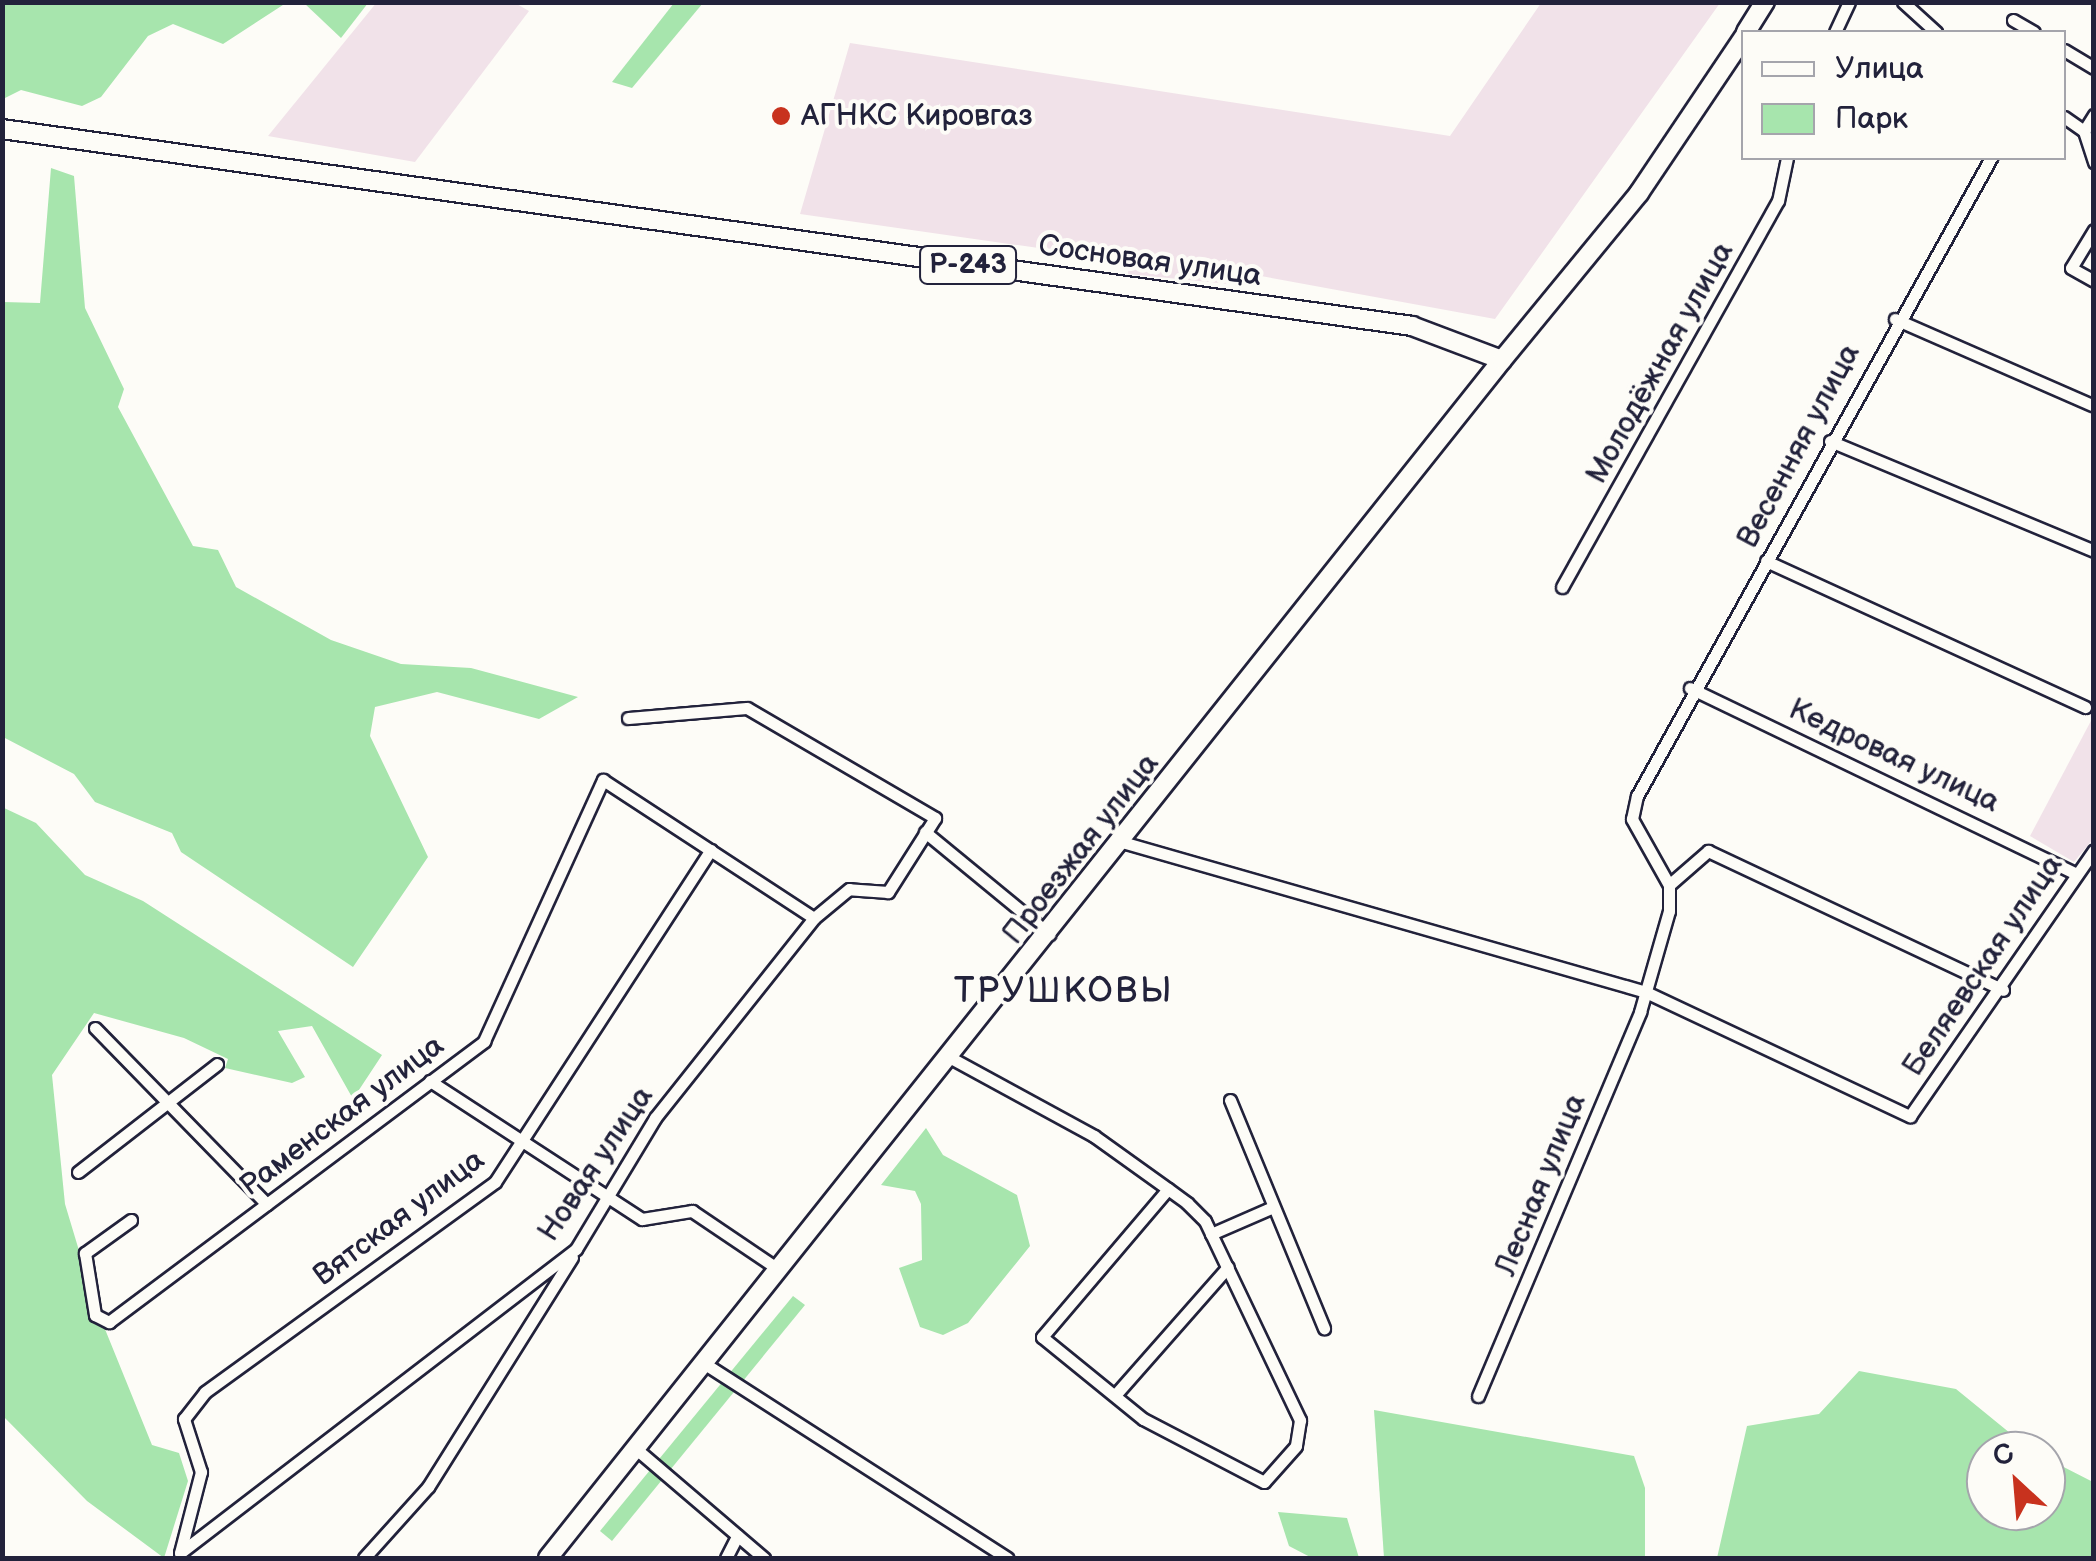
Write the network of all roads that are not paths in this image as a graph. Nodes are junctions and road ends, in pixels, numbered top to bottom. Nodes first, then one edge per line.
1 (1764, 2) edge
2 (1849, 2) edge
3 (1903, 2) edge
4 (2013, 20) dead end
5 (1748, 30) edge
6 (1836, 30) edge
7 (1934, 30) edge
8 (2030, 30) edge
9 (1741, 41) edge
10 (2066, 51) edge
11 (2094, 68) edge
12 (2094, 115) edge
13 (2066, 118) edge
14 (2, 129) edge
15 (2084, 131) junction
16 (2092, 157) edge
17 (1788, 160) edge
18 (1990, 160) edge
19 (2094, 230) edge
20 (2094, 281) edge
21 (1895, 318) junction
22 (1502, 360) junction
23 (2092, 405) edge
24 (1830, 441) junction
25 (2094, 552) edge
26 (1766, 561) junction
27 (1562, 587) dead end
28 (1690, 688) junction
29 (2085, 707) dead end
30 (628, 718) dead end
31 (925, 832) junction
32 (1122, 842) junction
33 (711, 850) junction
34 (2094, 850) edge
35 (2075, 872) junction
36 (1669, 885) junction
37 (814, 918) junction
38 (1049, 934) junction
39 (1641, 990) junction
40 (2003, 990) junction
41 (95, 1028) dead end
42 (951, 1058) junction
43 (217, 1064) dead end
44 (430, 1081) junction
45 (1230, 1100) dead end
46 (165, 1101) junction
47 (528, 1142) junction
48 (78, 1172) dead end
49 (1168, 1189) junction
50 (605, 1195) junction
51 (267, 1204) junction
52 (1274, 1207) junction
53 (131, 1220) dead end
54 (1211, 1234) junction
55 (576, 1248) junction
56 (775, 1267) junction
57 (1228, 1267) junction
58 (1324, 1328) dead end
59 (702, 1362) junction
60 (1116, 1394) junction
61 (1478, 1396) dead end
62 (634, 1448) junction
63 (737, 1536) junction
64 (177, 1556) edge
65 (364, 1558) edge
66 (548, 1558) edge
67 (726, 1558) edge
68 (764, 1558) edge
69 (1008, 1558) edge

1 - 5 main road, Проезжая улица
2 - 6 street
3 - 7 street
4 - 8 street
9 - 22 main road, Проезжая улица
10 - 11 street
12 - 15 street
13 - 15 street
14 - 22 main road, Сосновая улица / Р-243
15 - 16 street
17 - 27 street, Молодёжная улица
18 - 21 street, Весенняя улица
19 - 20 street
21 - 23 street
21 - 24 street, Весенняя улица
22 - 32 main road, Проезжая улица
24 - 25 street
24 - 26 street, Весенняя улица
26 - 28 street, Весенняя улица
26 - 29 street
28 - 35 street, Кедровая улица
28 - 36 street, Весенняя улица
30 - 31 street
31 - 37 street, Новая улица
31 - 38 street
32 - 38 main road, Проезжая улица
32 - 39 street, Беляевская улица
33 - 37 street
33 - 44 street, Раменская улица
33 - 47 street, Вятская улица
34 - 35 street, Беляевская улица
35 - 40 street, Беляевская улица
36 - 39 street, Лесная улица
36 - 40 street
37 - 50 street, Новая улица
38 - 42 main road, Проезжая улица
39 - 40 street, Беляевская улица
39 - 61 street, Лесная улица
41 - 46 street
42 - 49 street
42 - 56 main road, Проезжая улица
43 - 46 street
44 - 47 street
44 - 51 street, Раменская улица
45 - 52 street
46 - 48 street
46 - 51 street
47 - 50 street
47 - 64 street, Вятская улица
49 - 54 street
49 - 60 street
50 - 55 street, Новая улица
50 - 56 street
51 - 53 street, Раменская улица
52 - 54 street
52 - 58 street
54 - 57 street
55 - 64 street, Новая улица
55 - 65 street
56 - 59 main road, Проезжая улица
57 - 60 street
57 - 60 street
59 - 62 main road, Проезжая улица
59 - 69 street
62 - 63 street
62 - 66 main road, Проезжая улица
63 - 67 street
63 - 68 street

